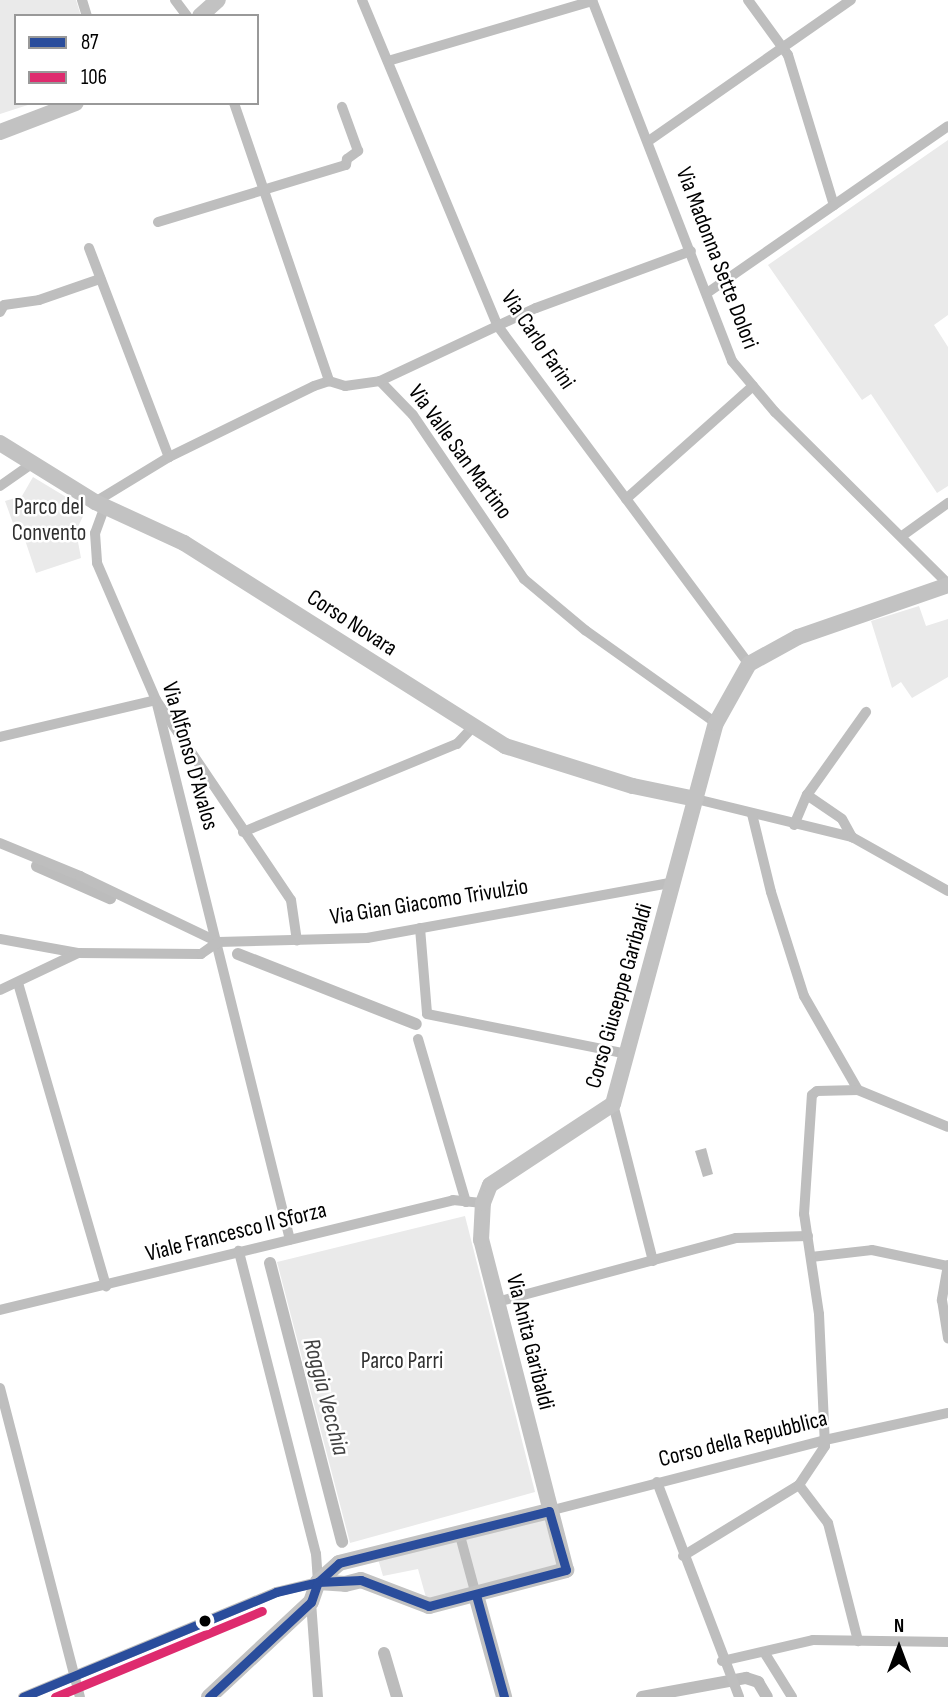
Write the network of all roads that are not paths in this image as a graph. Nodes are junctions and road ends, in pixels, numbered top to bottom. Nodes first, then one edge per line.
1 (218, 0) edge
2 (362, 0) edge
3 (748, 0) edge
4 (851, 0) edge
5 (592, 1) edge
6 (202, 14) edge
7 (782, 46) junction
8 (387, 61) junction
9 (71, 105) edge
10 (235, 105) edge
11 (342, 107) dead end
12 (948, 126) edge
13 (0, 132) edge
14 (650, 140) junction
15 (267, 189) junction
16 (834, 205) junction
17 (158, 222) dead end
18 (89, 248) dead end
19 (691, 251) junction
20 (100, 279) junction
21 (707, 293) junction
22 (0, 312) edge
23 (497, 325) junction
24 (329, 381) junction
25 (380, 381) junction
26 (753, 386) junction
27 (0, 443) edge
28 (169, 457) junction
29 (32, 464) junction
30 (0, 486) edge
31 (626, 499) junction
32 (948, 503) edge
33 (100, 504) junction
34 (902, 536) junction
35 (948, 585) edge
36 (749, 664) junction
37 (156, 700) junction
38 (866, 712) dead end
39 (716, 723) junction
40 (471, 729) junction
41 (0, 737) edge
42 (807, 795) junction
43 (696, 799) junction
44 (752, 814) junction
45 (794, 825) junction
46 (243, 832) junction
47 (852, 837) junction
48 (0, 843) edge
49 (675, 882) junction
50 (946, 893) edge
51 (420, 928) junction
52 (0, 939) edge
53 (297, 941) junction
54 (218, 943) junction
55 (78, 953) junction
56 (18, 983) junction
57 (0, 990) edge
58 (418, 1039) dead end
59 (628, 1054) junction
60 (858, 1090) junction
61 (613, 1104) junction
62 (948, 1127) edge
63 (491, 1185) joint
64 (466, 1202) junction
65 (483, 1203) junction
66 (808, 1236) junction
67 (290, 1240) junction
68 (239, 1251) junction
69 (811, 1257) junction
70 (653, 1261) junction
71 (948, 1265) edge
72 (106, 1286) junction
73 (497, 1302) junction
74 (0, 1310) edge
75 (948, 1339) edge
76 (0, 1392) edge
77 (948, 1413) edge
78 (825, 1440) junction
79 (656, 1482) junction
80 (801, 1488) junction
81 (549, 1511) junction
82 (460, 1532) junction
83 (375, 1554) junction
84 (682, 1556) junction
85 (318, 1582) junction
86 (377, 1585) junction
87 (475, 1595) junction
88 (311, 1602) junction
89 (858, 1641) junction
90 (948, 1642) edge
91 (764, 1652) junction
92 (722, 1661) junction
93 (72, 1677) junction
94 (23, 1697) edge
95 (80, 1697) edge
96 (209, 1697) edge
97 (318, 1697) edge
98 (504, 1697) edge
99 (739, 1697) edge
100 (792, 1697) edge

1 - 6 street
2 - 8 street, Via Carlo Farini
3 - 7 street
4 - 7 street
5 - 8 street
5 - 14 street, Via Madonna Sette Dolori
7 - 14 street
7 - 16 street
8 - 23 street, Via Carlo Farini
9 - 13 street
10 - 15 street
11 - 15 street
12 - 16 street
14 - 19 street, Via Madonna Sette Dolori
15 - 17 street
15 - 24 street
16 - 21 street
18 - 20 street
19 - 21 street, Via Madonna Sette Dolori
19 - 23 street
20 - 22 street
20 - 28 street
21 - 26 street, Via Madonna Sette Dolori
23 - 25 street
23 - 31 street, Via Carlo Farini
24 - 25 street, Via Valle San Martino
24 - 28 street, Via Valle San Martino
25 - 39 street, Via Valle San Martino
26 - 31 street
26 - 34 street, Via Madonna Sette Dolori
27 - 29 street, Corso Novara
28 - 33 street, Via Valle San Martino
29 - 30 street
29 - 33 street, Corso Novara
31 - 36 street, Via Carlo Farini
32 - 34 street
33 - 37 street, Via Alfonso D'Avalos
33 - 40 street, Corso Novara
34 - 35 street, Via Madonna Sette Dolori
35 - 36 street
36 - 39 street, Corso Giuseppe Garibaldi
37 - 41 street
37 - 46 street
37 - 54 street, Via Alfonso D'Avalos
38 - 42 street
39 - 43 street, Corso Giuseppe Garibaldi
40 - 43 street, Corso Novara
40 - 46 street
42 - 45 street
42 - 47 street
43 - 44 street
43 - 49 street, Corso Giuseppe Garibaldi
44 - 45 street
44 - 60 street
45 - 47 street
46 - 53 street
47 - 50 street
48 - 54 street, Via Gian Giacomo Trivulzio
49 - 51 street, Via Gian Giacomo Trivulzio
49 - 59 street, Corso Giuseppe Garibaldi
51 - 53 street, Via Gian Giacomo Trivulzio
51 - 59 street
52 - 55 street
53 - 54 street, Via Gian Giacomo Trivulzio
54 - 55 street
54 - 67 street, Via Alfonso D'Avalos
55 - 56 street
56 - 57 street
56 - 72 street
58 - 64 street
59 - 61 street, Corso Giuseppe Garibaldi
60 - 62 street
60 - 66 street
61 - 63 street, Corso Giuseppe Garibaldi
61 - 70 street
63 - 65 street, Via Anita Garibaldi
64 - 65 street, Viale Francesco II Sforza
64 - 67 street, Viale Francesco II Sforza
65 - 73 street, Via Anita Garibaldi
66 - 69 street
66 - 70 street
67 - 68 street, Viale Francesco II Sforza
68 - 72 street, Viale Francesco II Sforza
68 - 85 street
69 - 71 street
69 - 78 street
70 - 73 street
71 - 75 street
72 - 74 street, Viale Francesco II Sforza
73 - 81 street, Via Anita Garibaldi
76 - 93 street
77 - 78 street, Corso della Repubblica
78 - 79 street, Corso della Repubblica
78 - 80 street
79 - 81 street, Corso della Repubblica
79 - 84 street
80 - 84 street
80 - 89 street
81 - 82 street
81 - 87 street, Via Anita Garibaldi
82 - 83 street
82 - 87 street
83 - 85 street
83 - 86 street
84 - 92 street
85 - 86 street
85 - 88 street
85 - 93 street
86 - 87 street
87 - 98 street
88 - 96 street
88 - 97 street
89 - 90 street
89 - 91 street
91 - 92 street
91 - 100 street
92 - 99 street
93 - 94 street
93 - 95 street

